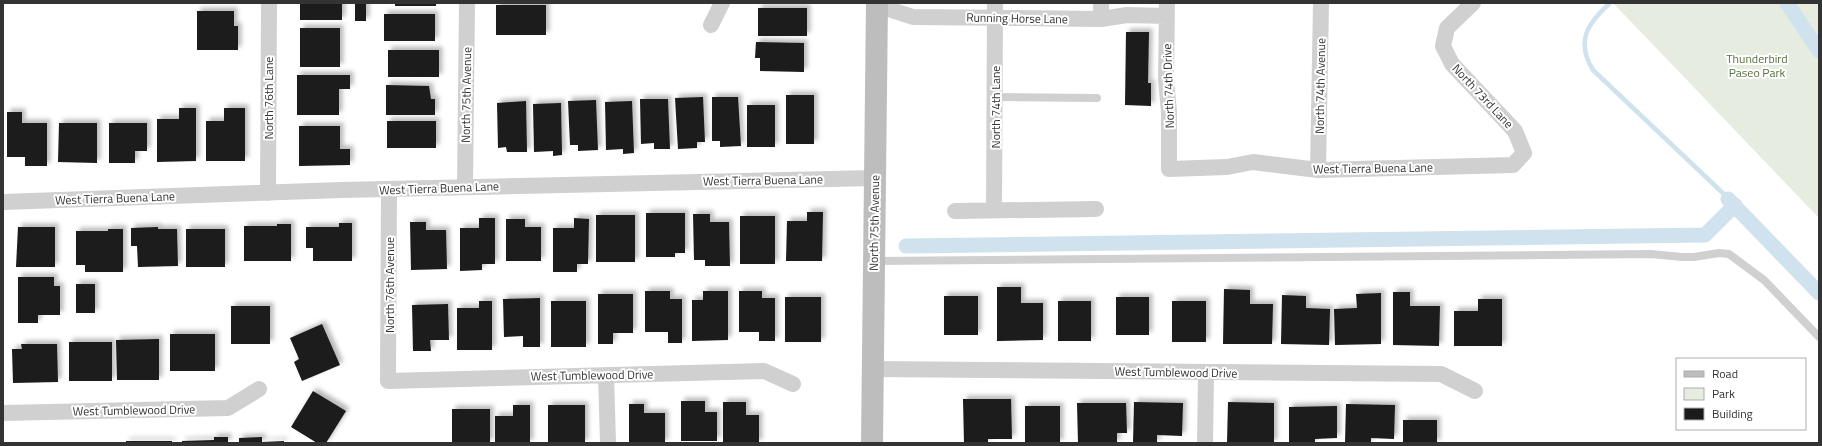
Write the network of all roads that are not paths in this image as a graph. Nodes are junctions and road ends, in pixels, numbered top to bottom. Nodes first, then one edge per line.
1 (269, 3) edge
2 (467, 3) edge
3 (722, 3) edge
4 (1101, 3) edge
5 (1321, 3) edge
6 (1472, 3) edge
7 (879, 4) edge
8 (1167, 9) edge
9 (995, 10) edge
10 (1101, 19) junction
11 (711, 25) dead end
12 (995, 97) junction
13 (1097, 98) dead end
14 (1524, 152) joint
15 (1169, 169) joint
16 (1318, 170) junction
17 (874, 178) junction
18 (465, 187) junction
19 (389, 189) junction
20 (268, 193) junction
21 (3, 202) edge
22 (1096, 209) dead end
23 (994, 210) junction
24 (955, 211) dead end
25 (874, 261) junction
26 (1819, 337) edge
27 (873, 369) junction
28 (1206, 373) junction
29 (606, 375) junction
30 (388, 381) joint
31 (793, 384) dead end
32 (259, 389) dead end
33 (1475, 391) dead end
34 (3, 413) edge
35 (608, 443) edge
36 (872, 443) edge
37 (1205, 443) edge

1 - 20 street, North 76th Lane
2 - 18 street, North 75th Avenue
3 - 11 street
4 - 10 street
5 - 16 street, North 74th Avenue
6 - 14 street, North 73rd Lane
7 - 9 street, Running Horse Lane
7 - 17 main road, North 75th Avenue
8 - 10 street, Running Horse Lane
8 - 15 street, North 74th Drive
9 - 10 street, Running Horse Lane
9 - 12 street, North 74th Lane
12 - 13 lane
12 - 23 street, North 74th Lane
14 - 16 street, West Tierra Buena Lane
15 - 16 street, West Tierra Buena Lane
17 - 18 street, West Tierra Buena Lane
17 - 25 main road, North 75th Avenue
18 - 19 street, West Tierra Buena Lane
19 - 20 street, West Tierra Buena Lane
19 - 30 street, North 76th Avenue
20 - 21 street, West Tierra Buena Lane
22 - 23 street
23 - 24 street
25 - 26 lane
25 - 27 main road, North 75th Avenue
27 - 28 street, West Tumblewood Drive
27 - 36 main road, North 75th Avenue
28 - 33 street, West Tumblewood Drive
28 - 37 street
29 - 30 street, West Tumblewood Drive
29 - 31 street, West Tumblewood Drive
29 - 35 street
32 - 34 street, West Tumblewood Drive

